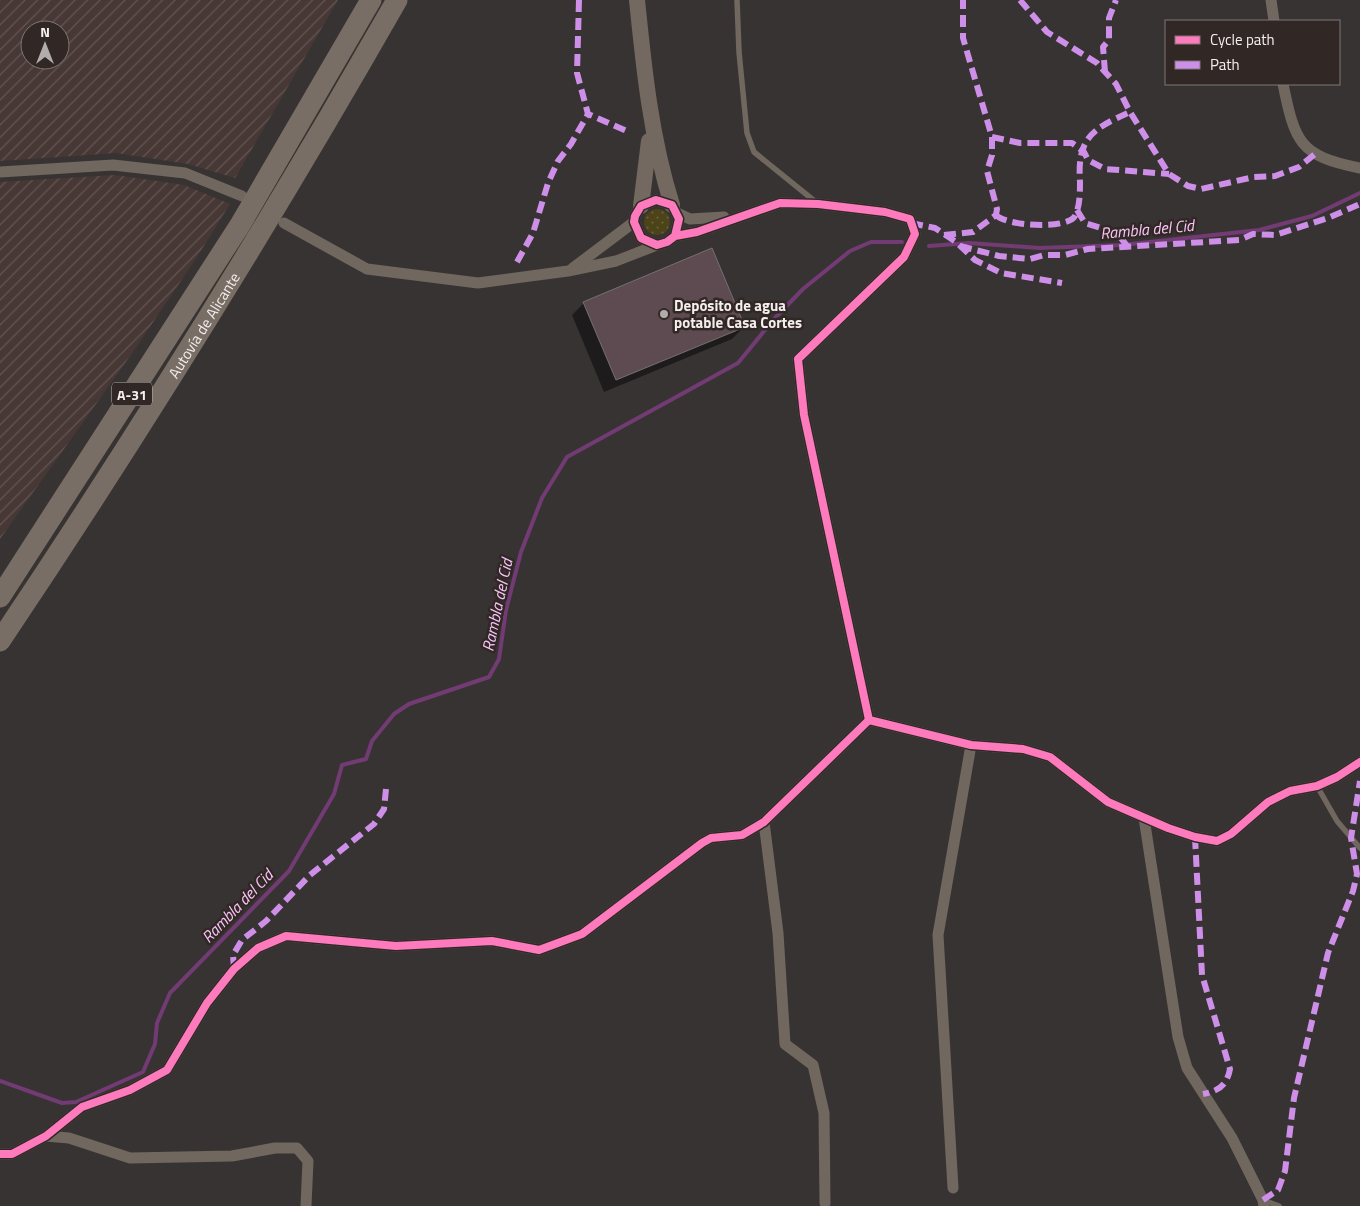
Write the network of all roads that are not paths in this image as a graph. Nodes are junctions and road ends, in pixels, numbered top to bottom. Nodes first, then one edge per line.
1 (359, 0) edge
2 (371, 0) edge
3 (397, 0) edge
4 (637, 0) edge
5 (737, 0) edge
6 (1271, 0) edge
7 (1274, 20) edge
8 (337, 60) junction
9 (1283, 85) edge
10 (649, 114) junction
11 (1360, 168) edge
12 (0, 172) edge
13 (242, 196) dead end
14 (818, 204) junction
15 (641, 206) junction
16 (674, 209) junction
17 (748, 212) junction
18 (634, 222) junction
19 (284, 223) dead end
20 (674, 236) junction
21 (657, 245) junction
22 (568, 271) junction
23 (0, 597) edge
24 (0, 642) edge
25 (869, 720) junction
26 (971, 745) junction
27 (1360, 762) edge
28 (1317, 786) junction
29 (1144, 818) junction
30 (764, 822) junction
31 (1360, 848) edge
32 (46, 1136) junction
33 (0, 1154) edge
34 (953, 1188) dead end
35 (825, 1203) dead end
36 (1264, 1203) edge
37 (306, 1206) edge
38 (1279, 1206) edge

1 - 8 highway
2 - 8 highway, Autovía de Alicante / A-31
3 - 24 highway, Autovía de Alicante / A-31
4 - 10 street
5 - 14 lane
6 - 7 street
8 - 23 highway, Autovía de Alicante / A-31
9 - 11 street
10 - 15 street
10 - 16 street
12 - 13 street
14 - 17 street
14 - 25 street
15 - 16 street
15 - 18 street
16 - 17 street
16 - 20 street
17 - 20 street
18 - 21 street
18 - 22 street
19 - 22 street
20 - 21 street
21 - 22 street
25 - 26 street
25 - 30 street
26 - 29 street
26 - 34 street
27 - 28 street
28 - 29 street
28 - 31 lane
29 - 36 street
30 - 32 street
30 - 35 street
32 - 33 street
32 - 37 street
36 - 38 lane

